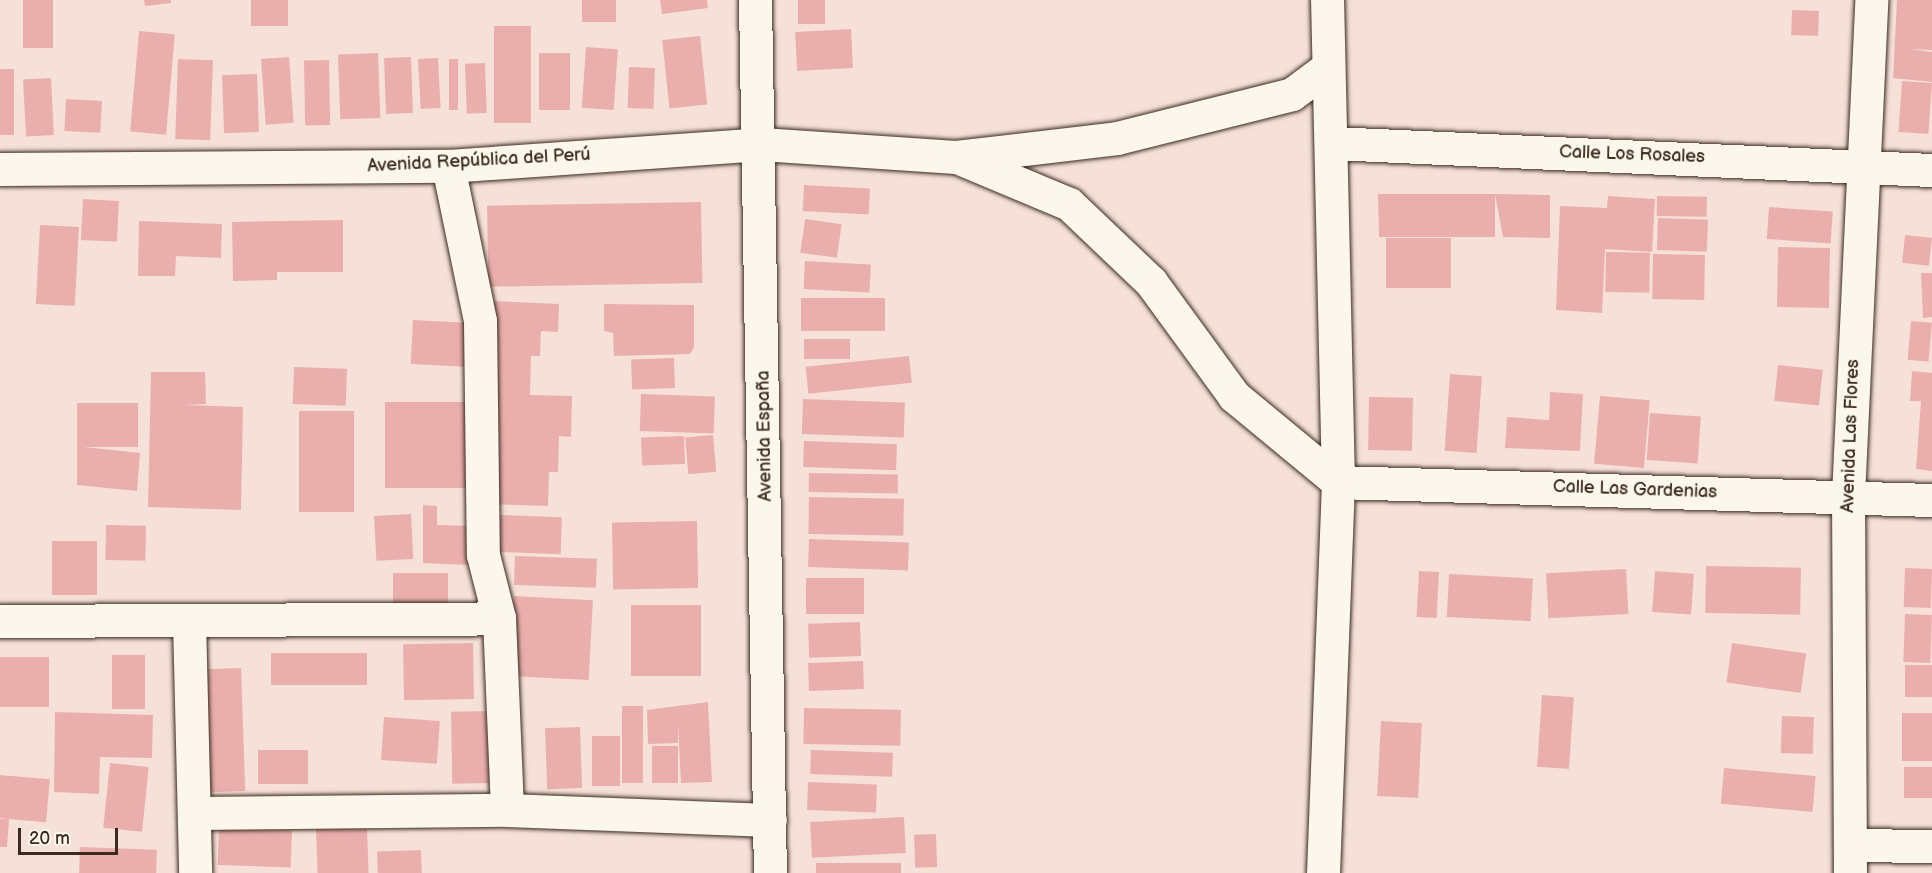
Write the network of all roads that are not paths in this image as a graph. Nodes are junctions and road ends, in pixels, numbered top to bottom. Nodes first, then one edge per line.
1 (755, 0) edge
2 (1328, 0) edge
3 (1871, 0) edge
4 (1327, 68) junction
5 (1332, 142) junction
6 (761, 144) junction
7 (956, 157) junction
8 (1860, 165) junction
9 (448, 166) junction
10 (0, 169) edge
11 (1932, 170) edge
12 (1338, 482) junction
13 (1848, 495) junction
14 (1932, 500) edge
15 (499, 618) junction
16 (189, 620) junction
17 (0, 621) edge
18 (507, 810) junction
19 (197, 813) junction
20 (770, 820) junction
21 (1932, 846) edge
22 (1850, 859) edge
23 (195, 873) edge
24 (770, 873) edge
25 (1323, 873) edge

1 - 6 street, Avenida España
2 - 4 street
3 - 8 street, Avenida Las Flores
4 - 5 street
4 - 7 street
5 - 8 street, Calle Los Rosales
5 - 12 street
6 - 7 street, Avenida República del Perú
6 - 9 street, Avenida República del Perú
6 - 20 street, Avenida España
7 - 12 street
8 - 11 street, Calle Los Rosales
8 - 13 street, Avenida Las Flores
9 - 10 street, Avenida República del Perú
9 - 15 street
12 - 13 street, Calle Las Gardenias
12 - 25 street
13 - 14 street, Calle Las Gardenias
13 - 22 street, Avenida Las Flores
15 - 16 street
15 - 18 street
16 - 17 street
16 - 19 street
18 - 19 street
18 - 20 street
19 - 23 street
20 - 24 street, Avenida España
21 - 22 street

